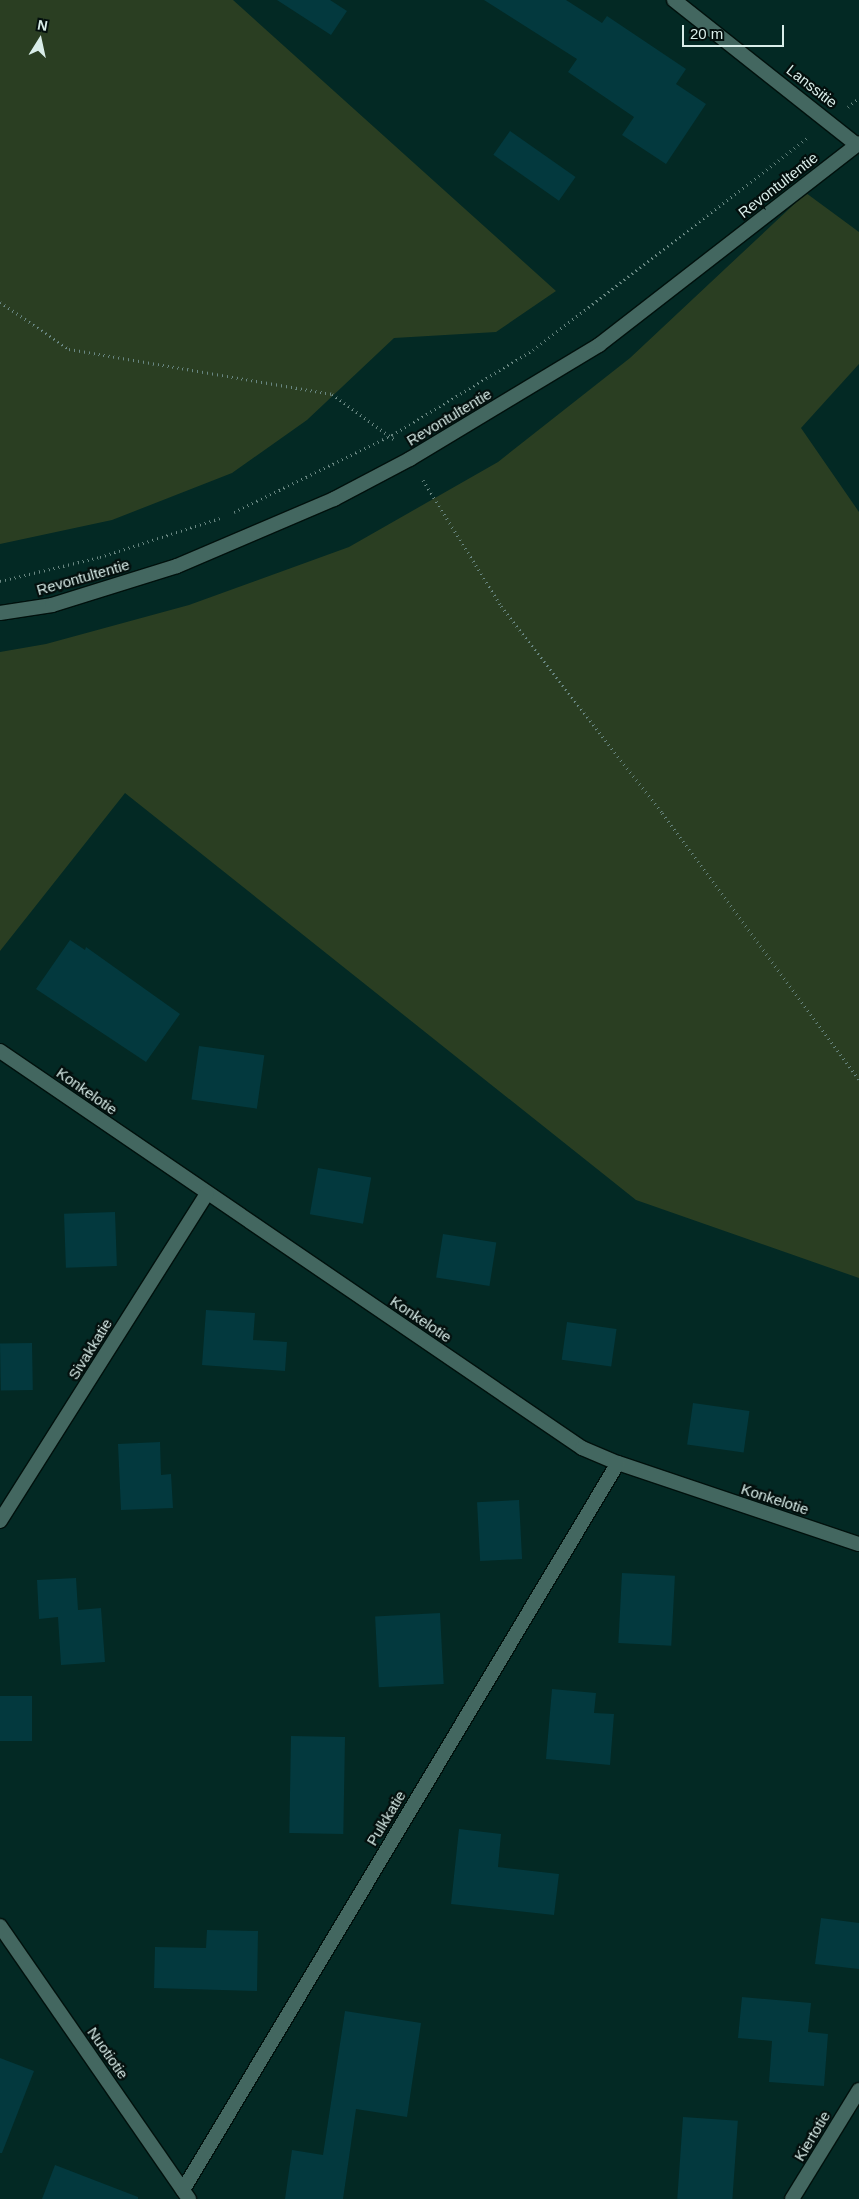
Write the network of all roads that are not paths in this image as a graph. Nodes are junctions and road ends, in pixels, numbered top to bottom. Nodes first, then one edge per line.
1 (674, 0) edge
2 (858, 144) edge
3 (0, 613) edge
4 (0, 1051) edge
5 (207, 1194) junction
6 (618, 1463) junction
7 (0, 1521) edge
8 (859, 1544) edge
9 (0, 1926) edge
10 (859, 2090) edge
11 (186, 2194) edge
12 (792, 2199) edge

1 - 2 street, Lanssitie
2 - 3 street, Revontultentie
4 - 5 street, Konkelotie
5 - 6 street, Konkelotie
5 - 7 street, Sivakkatie
6 - 8 street, Konkelotie
6 - 11 street, Pulkkatie
9 - 11 street, Nuotiotie
10 - 12 street, Kiertotie

